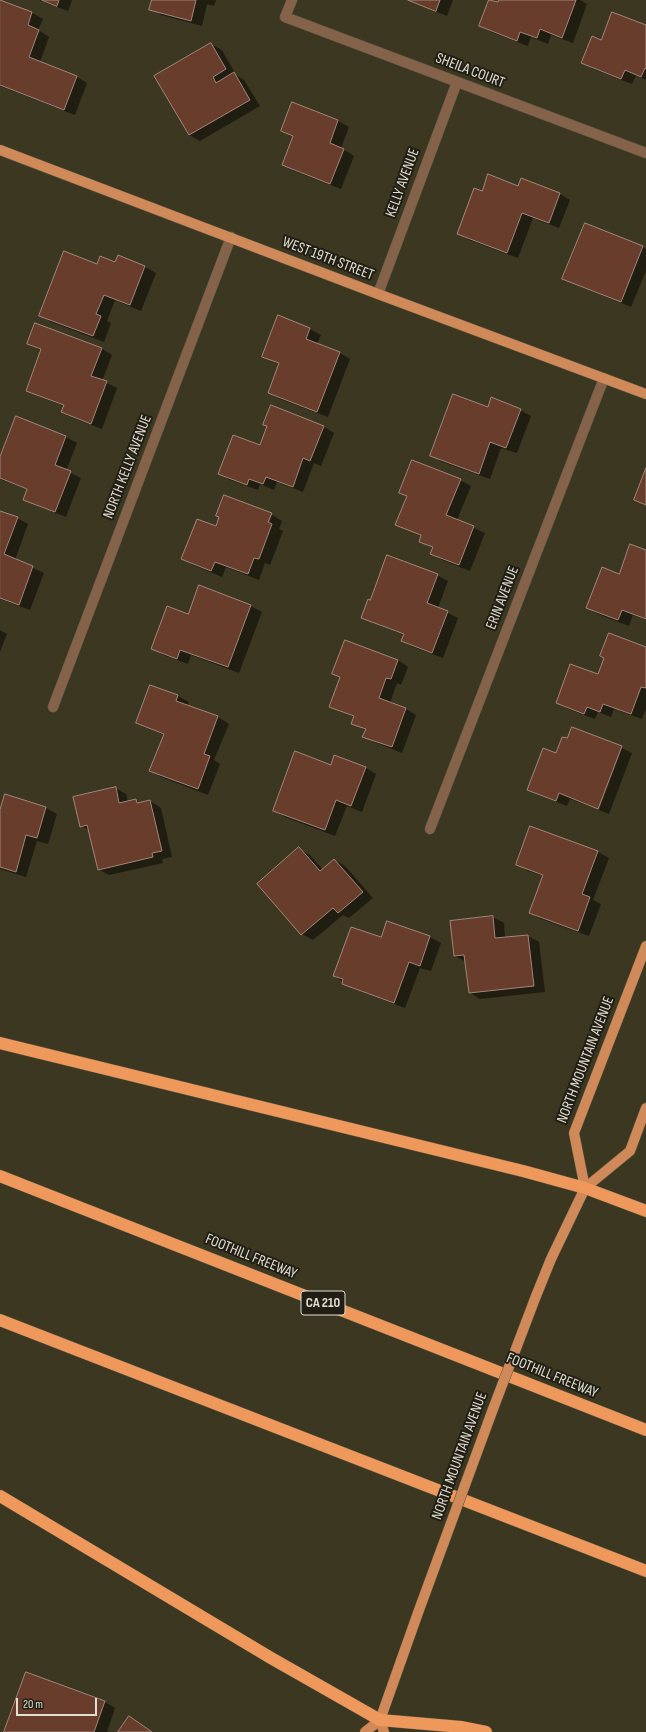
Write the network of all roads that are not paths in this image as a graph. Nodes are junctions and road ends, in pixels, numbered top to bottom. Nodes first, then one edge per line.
1 (292, 0) edge
2 (457, 82) junction
3 (0, 150) edge
4 (646, 153) edge
5 (231, 237) junction
6 (378, 294) junction
7 (604, 378) junction
8 (646, 394) edge
9 (53, 707) dead end
10 (430, 829) dead end
11 (646, 946) edge
12 (0, 1043) edge
13 (646, 1108) edge
14 (0, 1176) edge
15 (585, 1188) junction
16 (646, 1211) edge
17 (0, 1320) edge
18 (646, 1430) edge
19 (0, 1496) edge
20 (646, 1571) edge
21 (380, 1720) junction
22 (365, 1732) edge
23 (384, 1732) edge
24 (486, 1732) edge

1 - 2 street, SHEILA COURT
2 - 4 street, SHEILA COURT
2 - 6 street, KELLY AVENUE
3 - 5 main road, WEST 19TH STREET
5 - 6 main road, WEST 19TH STREET
5 - 9 street, NORTH KELLY AVENUE
6 - 7 main road, WEST 19TH STREET
7 - 8 main road, WEST 19TH STREET
7 - 10 street, ERIN AVENUE
11 - 15 main road, NORTH MOUNTAIN AVENUE
12 - 15 highway
13 - 15 main road, NORTH MOUNTAIN AVENUE
14 - 18 highway, FOOTHILL FREEWAY / CA 210
15 - 16 highway
15 - 21 main road, NORTH MOUNTAIN AVENUE, bridge
17 - 20 highway
19 - 21 highway
21 - 22 main road
21 - 23 main road
21 - 24 highway

